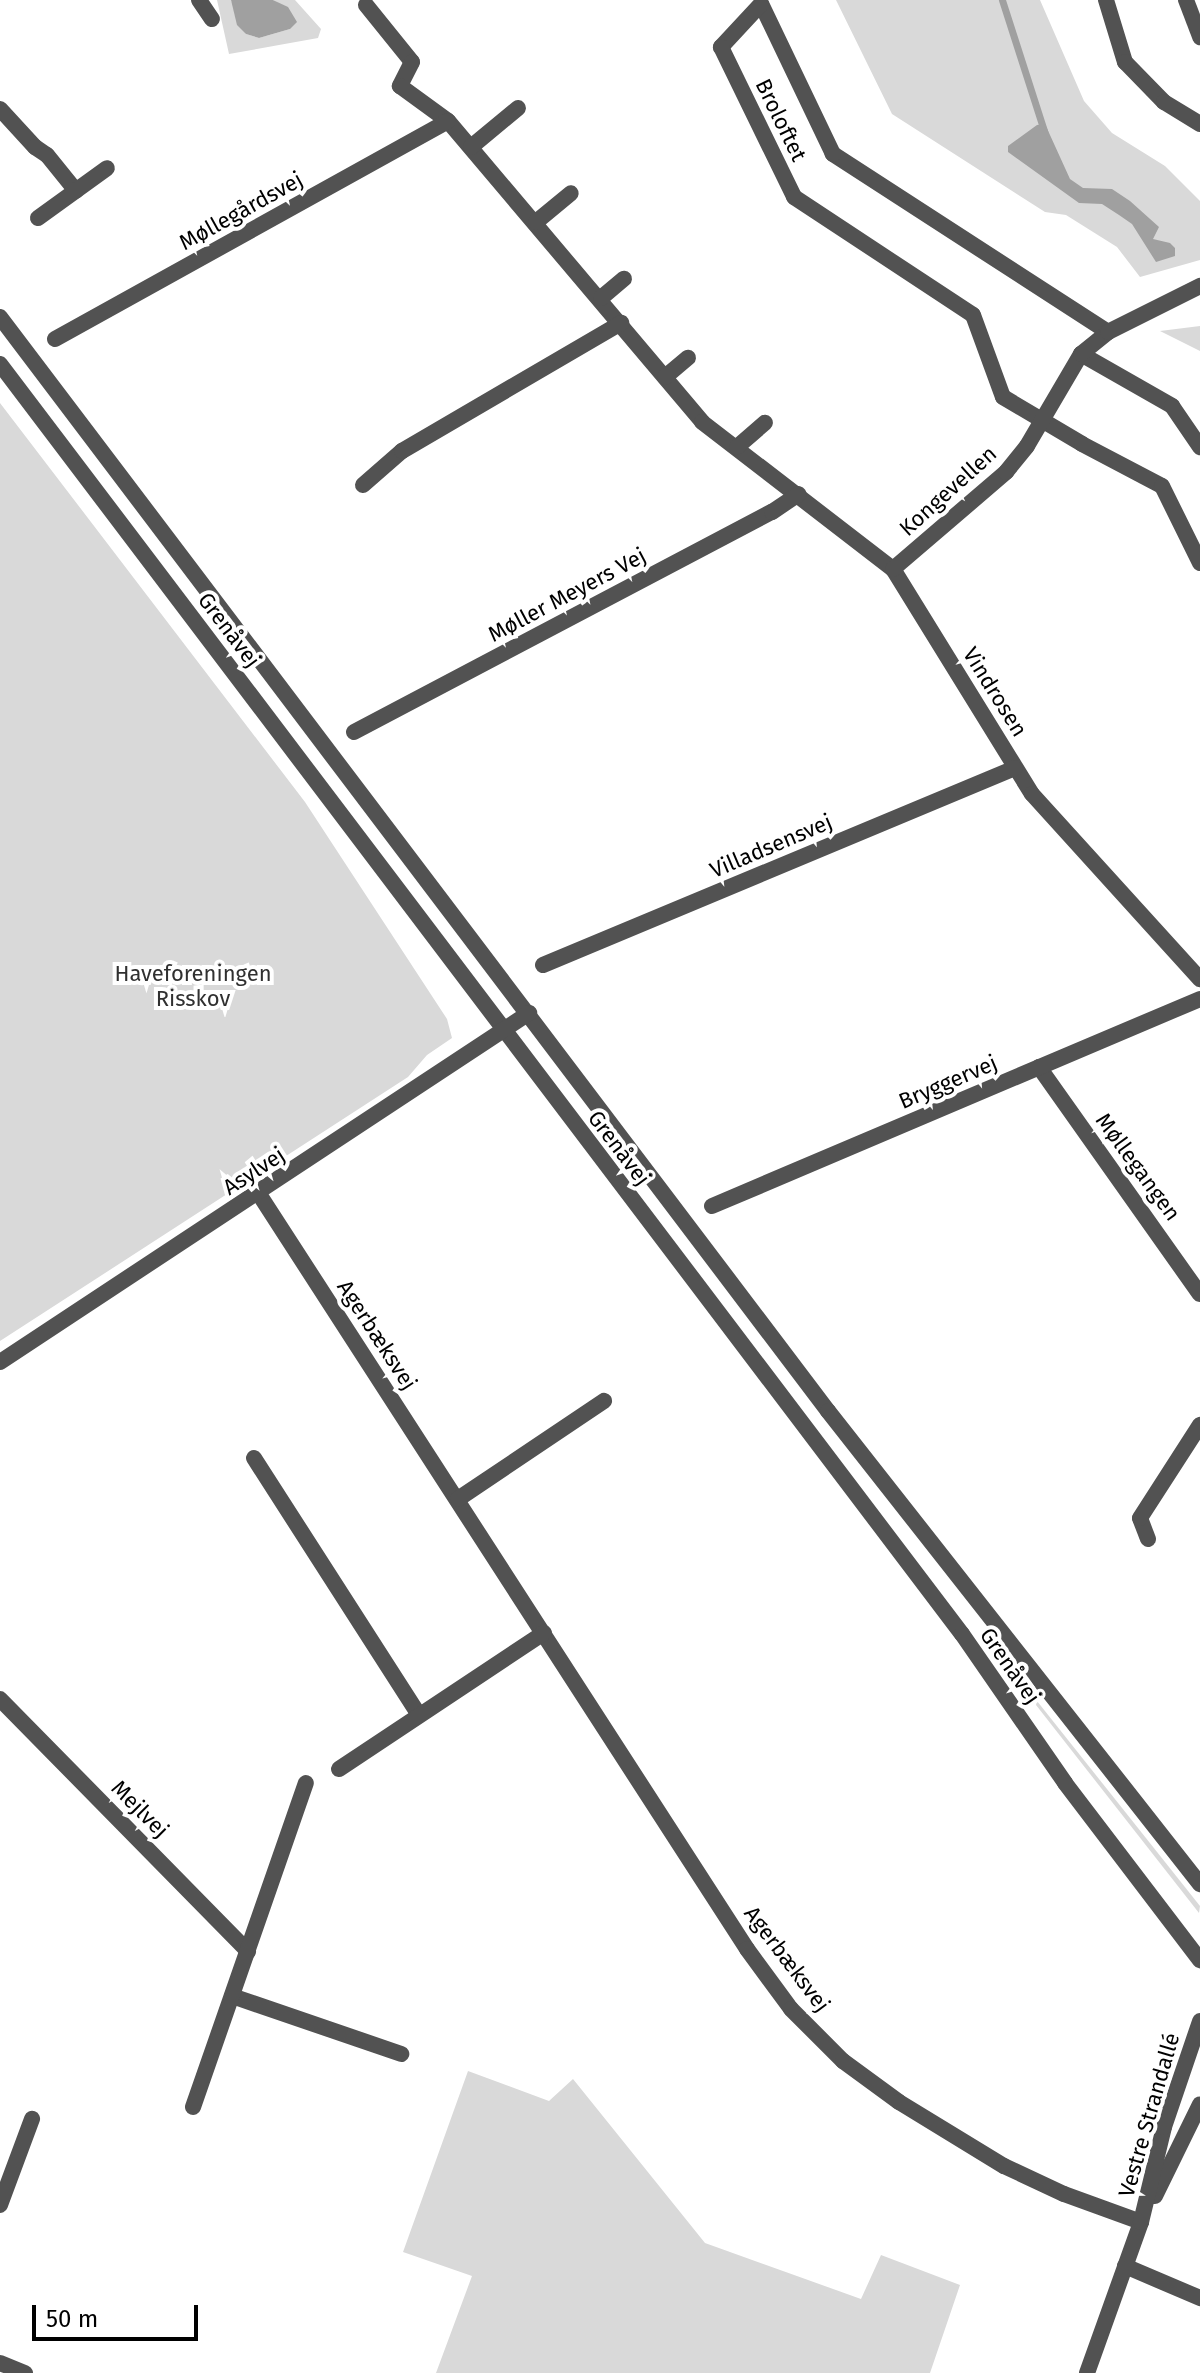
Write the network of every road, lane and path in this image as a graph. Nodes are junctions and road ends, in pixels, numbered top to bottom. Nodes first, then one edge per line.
1 (199, 0) edge
2 (1106, 0) edge
3 (1186, 0) edge
4 (366, 5) dead end
5 (212, 19) dead end
6 (1200, 37) edge
7 (518, 108) dead end
8 (0, 109) edge
9 (448, 121) junction
10 (1200, 124) edge
11 (471, 147) junction
12 (107, 168) dead end
13 (76, 191) junction
14 (571, 193) dead end
15 (38, 218) dead end
16 (536, 222) junction
17 (624, 279) dead end
18 (1200, 286) edge
19 (601, 298) junction
20 (0, 317) edge
21 (621, 323) junction
22 (1108, 332) junction
23 (55, 339) dead end
24 (1081, 354) junction
25 (688, 358) dead end
26 (0, 364) edge
27 (665, 377) junction
28 (1042, 421) junction
29 (765, 423) dead end
30 (737, 447) junction
31 (1200, 447) edge
32 (363, 485) dead end
33 (799, 494) junction
34 (1200, 563) edge
35 (893, 569) junction
36 (354, 732) dead end
37 (1015, 768) junction
38 (543, 965) dead end
39 (1200, 979) edge
40 (1200, 999) edge
41 (529, 1013) junction
42 (503, 1032) junction
43 (1039, 1067) junction
44 (259, 1194) junction
45 (712, 1206) dead end
46 (1200, 1294) edge
47 (0, 1362) edge
48 (604, 1401) dead end
49 (1200, 1425) edge
50 (254, 1458) dead end
51 (458, 1499) junction
52 (1148, 1539) dead end
53 (544, 1633) junction
54 (0, 1699) edge
55 (419, 1715) junction
56 (339, 1769) dead end
57 (306, 1783) dead end
58 (1200, 1884) edge
59 (248, 1951) junction
60 (1200, 1960) edge
61 (232, 1996) junction
62 (1200, 2021) edge
63 (401, 2054) dead end
64 (1200, 2104) edge
65 (193, 2107) dead end
66 (32, 2119) dead end
67 (0, 2205) edge
68 (1141, 2222) junction
69 (1125, 2266) junction
70 (1200, 2298) edge
71 (0, 2363) edge
72 (25, 2373) edge
73 (1087, 2373) edge

1 - 5 street
2 - 10 street
3 - 6 street
4 - 9 street, Vindrosen
7 - 11 street
8 - 13 street
9 - 11 street, Vindrosen
9 - 23 street, Møllegårdsvej
11 - 16 street, Vindrosen
12 - 13 street
13 - 15 street
14 - 16 street
16 - 19 street, Vindrosen
17 - 19 street
18 - 22 street, Kongevellen
19 - 21 street, Vindrosen
20 - 41 street, Grenåvej
21 - 27 street, Vindrosen
21 - 32 street
22 - 24 street, Kongevellen
22 - 28 street, Broloftet
24 - 28 street, Kongevellen
24 - 31 street
25 - 27 street
26 - 42 street, Grenåvej
27 - 30 street, Vindrosen
28 - 34 street, Broloftet
28 - 35 street, Kongevellen
29 - 30 street
30 - 33 street, Vindrosen
33 - 35 street, Vindrosen
33 - 36 street, Møller Meyers Vej
35 - 37 street, Vindrosen
37 - 38 street, Villadsensvej
37 - 39 street, Vindrosen
40 - 43 street, Bryggervej
41 - 42 street, Asylvej
41 - 58 street, Grenåvej
42 - 44 street, Asylvej
42 - 60 street, Grenåvej
43 - 45 street, Bryggervej
43 - 46 street, Møllegangen
44 - 47 street, Asylvej
44 - 51 street, Agerbæksvej
48 - 51 street
49 - 52 street
50 - 55 street
51 - 53 street, Agerbæksvej
53 - 55 street
53 - 68 street, Agerbæksvej
54 - 59 street, Mejlvej
55 - 56 street
57 - 59 street
59 - 61 street
61 - 63 street
61 - 65 street
62 - 68 street, Vestre Strandallé
64 - 68 street, Vestre Strandallé
66 - 67 street
68 - 69 street, Vestre Strandallé
69 - 70 street
69 - 73 street, Vestre Strandallé
71 - 72 street

